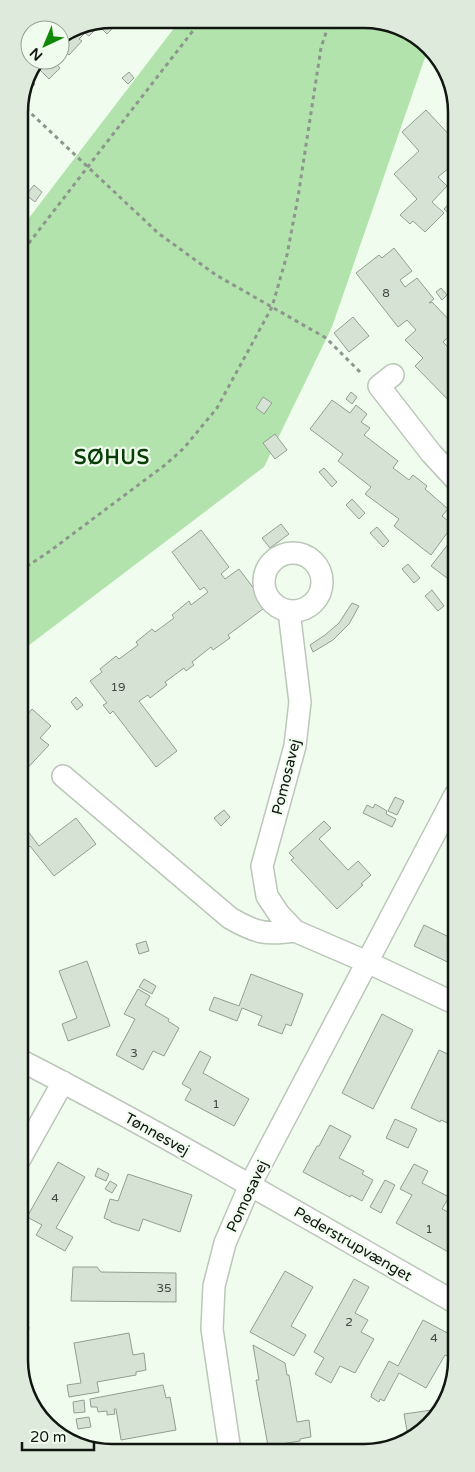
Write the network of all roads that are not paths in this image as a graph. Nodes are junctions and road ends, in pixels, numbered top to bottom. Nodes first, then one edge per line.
1 (386, 381) road end
2 (448, 471) edge
3 (289, 611) dead end
4 (63, 776) dead end
5 (447, 808) edge
6 (295, 931) junction
7 (367, 962) junction
8 (447, 1000) edge
9 (28, 1064) edge
10 (63, 1082) junction
11 (28, 1144) edge
12 (250, 1185) junction
13 (447, 1298) edge
14 (229, 1444) edge

1 - 2 street
3 - 6 street, Pomosavej
4 - 6 street, Pomosavej
5 - 7 street, Pomosavej
6 - 7 street, Pomosavej
7 - 8 street
7 - 12 street, Pomosavej
9 - 10 street, Tønnesvej
10 - 11 street
10 - 12 street, Tønnesvej
12 - 13 street, Pederstrupvænget
12 - 14 street, Pomosavej

